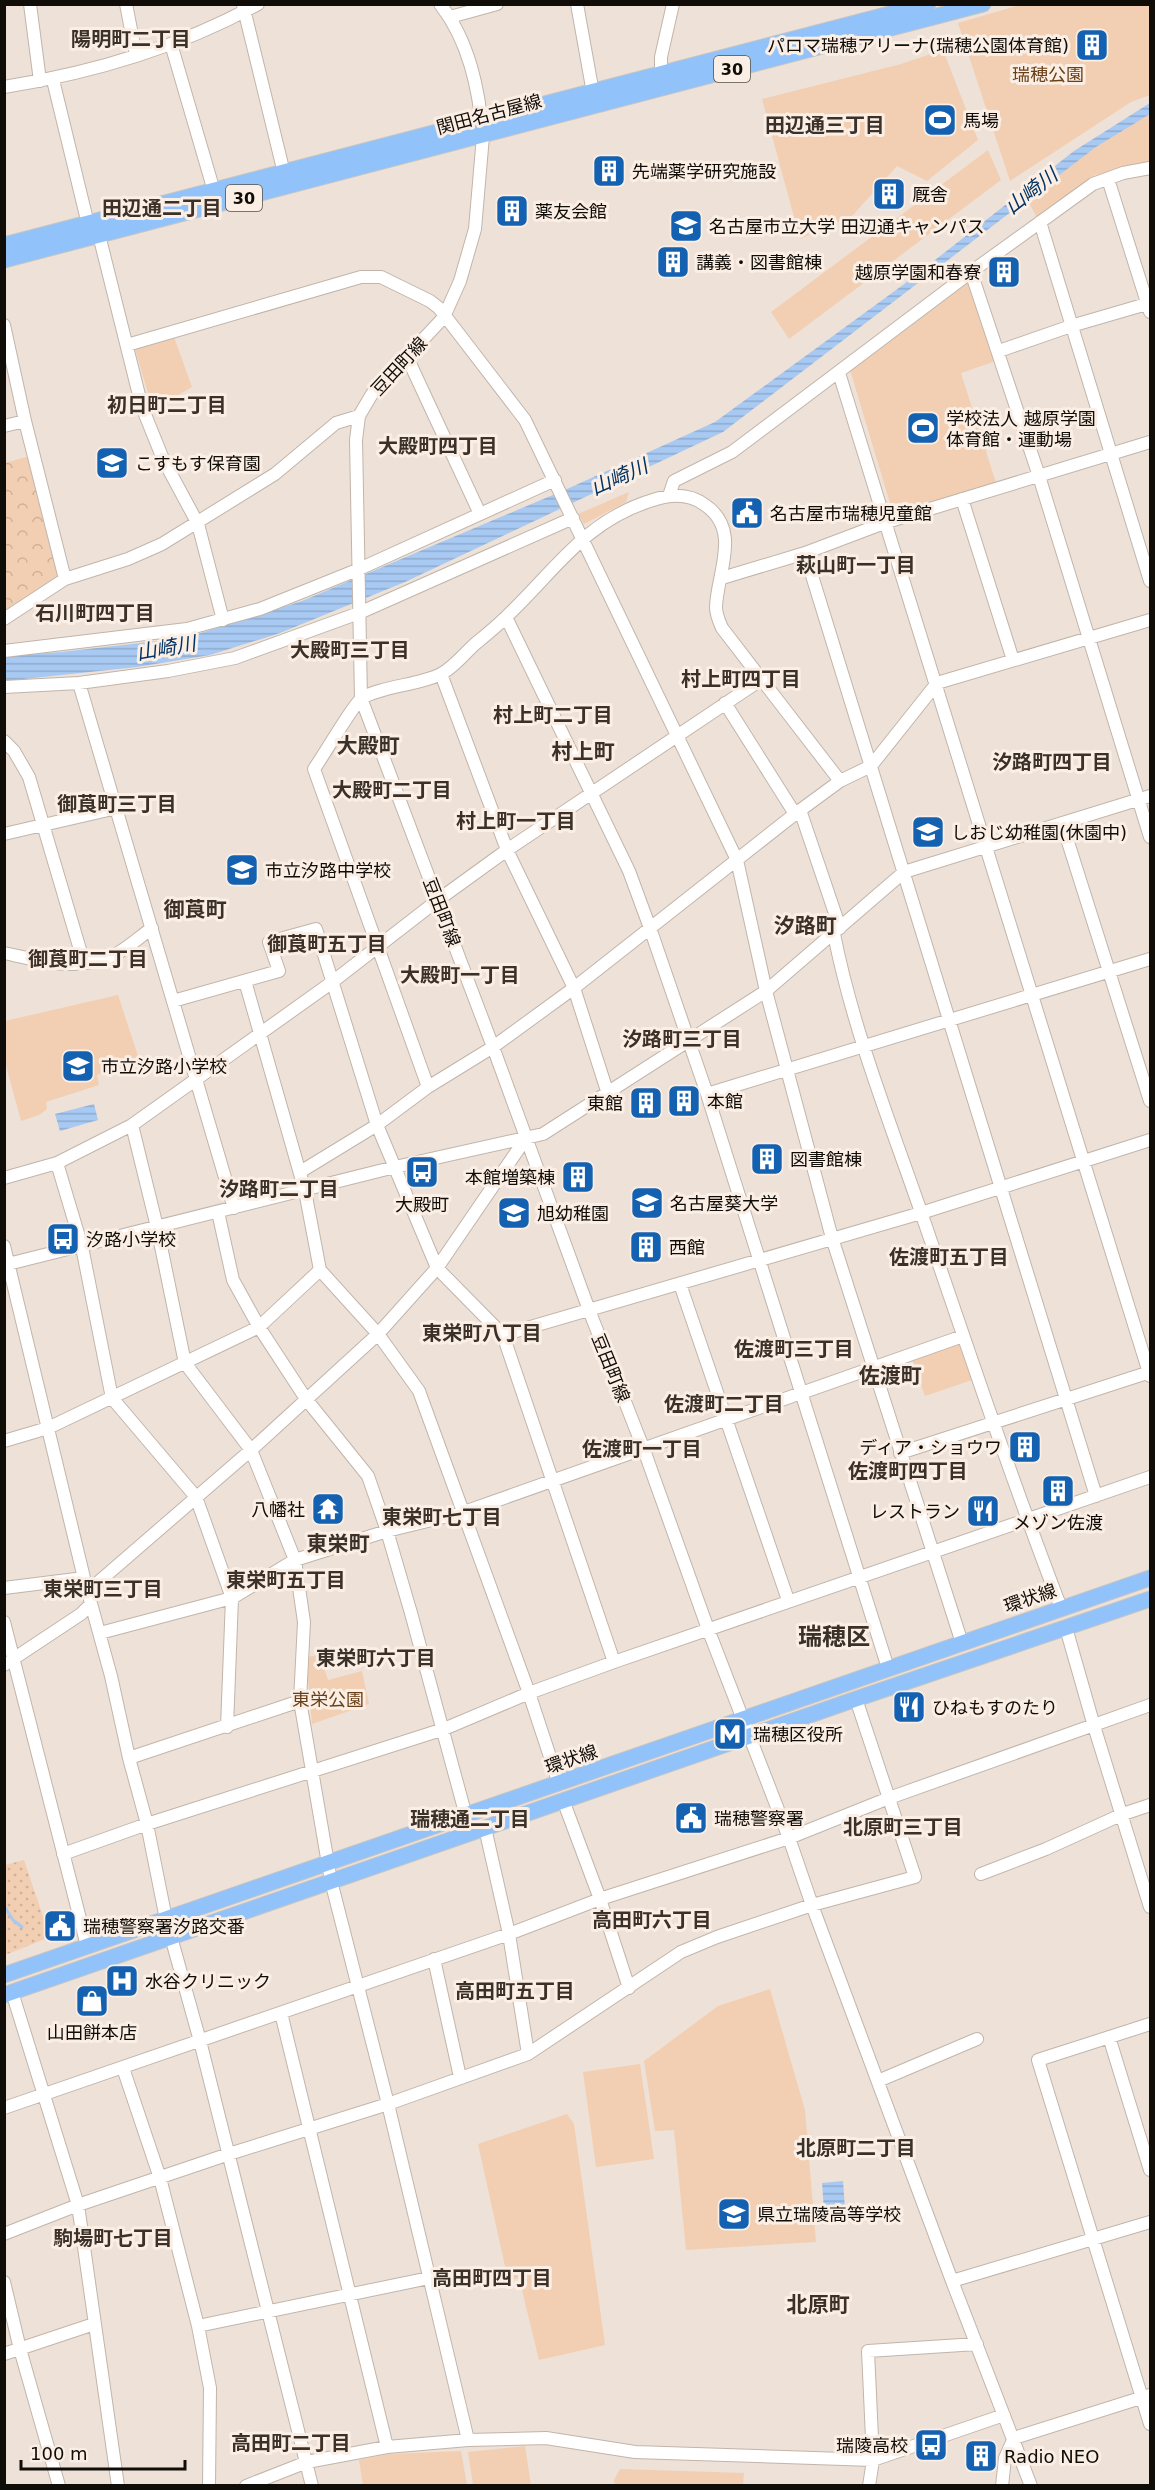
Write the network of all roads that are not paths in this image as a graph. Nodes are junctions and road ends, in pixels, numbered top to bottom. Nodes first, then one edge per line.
1 (30, 4) edge
2 (126, 4) edge
3 (258, 4) edge
4 (440, 4) edge
5 (497, 4) edge
6 (577, 4) edge
7 (673, 4) edge
8 (928, 4) edge
9 (983, 4) edge
10 (243, 8) edge
11 (450, 18) junction
12 (171, 44) junction
13 (136, 55) junction
14 (53, 80) junction
15 (40, 81) junction
16 (661, 81) junction
17 (4, 87) edge
18 (592, 93) junction
19 (482, 129) junction
20 (1150, 168) edge
21 (284, 173) junction
22 (1108, 179) junction
23 (214, 191) junction
24 (1040, 222) junction
25 (88, 224) junction
26 (99, 235) junction
27 (4, 245) edge
28 (4, 260) edge
29 (971, 272) junction
30 (1150, 306) edge
31 (444, 317) junction
32 (4, 326) edge
33 (1071, 326) junction
34 (127, 345) junction
35 (999, 351) junction
36 (407, 357) junction
37 (839, 373) junction
38 (359, 416) junction
39 (25, 421) junction
40 (4, 426) edge
41 (1150, 442) edge
42 (1111, 454) junction
43 (1039, 476) junction
44 (556, 482) junction
45 (669, 496) junction
46 (962, 499) junction
47 (480, 514) junction
48 (573, 517) junction
49 (887, 522) junction
50 (198, 524) junction
51 (583, 537) junction
52 (805, 552) junction
53 (357, 571) junction
54 (722, 578) junction
55 (65, 579) junction
56 (1150, 581) edge
57 (359, 610) junction
58 (506, 617) junction
59 (4, 619) edge
60 (223, 620) junction
61 (1150, 620) edge
62 (1088, 638) junction
63 (4, 651) edge
64 (1013, 660) junction
65 (441, 674) junction
66 (762, 679) junction
67 (79, 683) junction
68 (937, 683) junction
69 (4, 687) edge
70 (361, 698) junction
71 (725, 703) junction
72 (677, 737) junction
73 (4, 741) edge
74 (871, 766) junction
75 (840, 781) junction
76 (591, 794) junction
77 (1145, 798) edge
78 (117, 808) junction
79 (798, 812) junction
80 (1062, 823) junction
81 (44, 824) junction
82 (4, 834) edge
83 (1150, 837) edge
84 (987, 847) junction
85 (507, 850) junction
86 (737, 860) junction
87 (904, 872) junction
88 (438, 900) junction
89 (152, 928) junction
90 (650, 928) junction
91 (837, 931) junction
92 (376, 948) junction
93 (4, 953) edge
94 (1150, 959) edge
95 (84, 963) junction
96 (1109, 971) junction
97 (244, 981) junction
98 (331, 983) junction
99 (574, 988) junction
100 (766, 991) junction
101 (1033, 995) junction
102 (173, 1001) junction
103 (949, 1020) junction
104 (260, 1034) junction
105 (690, 1041) junction
106 (863, 1046) junction
107 (493, 1047) junction
108 (787, 1070) junction
109 (196, 1080) junction
110 (428, 1087) junction
111 (608, 1094) junction
112 (707, 1094) junction
113 (1150, 1101) edge
114 (132, 1125) junction
115 (376, 1125) junction
116 (526, 1138) junction
117 (1150, 1140) edge
118 (1085, 1162) junction
119 (57, 1163) junction
120 (394, 1167) junction
121 (300, 1172) junction
122 (4, 1178) edge
123 (1000, 1186) junction
124 (305, 1191) junction
125 (234, 1208) junction
126 (218, 1212) junction
127 (921, 1212) junction
128 (157, 1227) junction
129 (832, 1238) junction
130 (4, 1246) edge
131 (82, 1246) junction
132 (759, 1260) junction
133 (7, 1265) edge
134 (437, 1268) junction
135 (320, 1270) junction
136 (680, 1284) junction
137 (588, 1310) junction
138 (259, 1327) junction
139 (378, 1334) junction
140 (503, 1335) junction
141 (963, 1336) junction
142 (185, 1363) junction
143 (874, 1366) junction
144 (1150, 1374) edge
145 (802, 1392) junction
146 (112, 1398) junction
147 (306, 1399) junction
148 (1066, 1400) junction
149 (725, 1419) junction
150 (994, 1424) junction
151 (48, 1428) junction
152 (4, 1441) edge
153 (644, 1449) junction
154 (251, 1450) junction
155 (900, 1454) junction
156 (1150, 1477) edge
157 (551, 1482) junction
158 (1096, 1496) junction
159 (196, 1497) junction
160 (464, 1512) junction
161 (1028, 1519) junction
162 (387, 1531) junction
163 (934, 1552) junction
164 (295, 1560) junction
165 (860, 1576) junction
166 (84, 1578) junction
167 (1150, 1578) edge
168 (4, 1588) edge
169 (88, 1591) junction
170 (232, 1598) junction
171 (1150, 1599) edge
172 (788, 1600) junction
173 (91, 1604) junction
174 (1061, 1608) junction
175 (4, 1622) edge
176 (1066, 1628) junction
177 (708, 1629) junction
178 (100, 1633) junction
179 (962, 1642) junction
180 (9, 1662) edge
181 (614, 1662) junction
182 (888, 1668) junction
183 (529, 1693) junction
184 (856, 1699) junction
185 (300, 1701) junction
186 (1150, 1705) edge
187 (743, 1720) junction
188 (1094, 1726) junction
189 (227, 1727) junction
190 (444, 1729) junction
191 (750, 1736) junction
192 (129, 1758) junction
193 (313, 1771) junction
194 (559, 1784) junction
195 (889, 1798) junction
196 (563, 1800) junction
197 (1150, 1805) edge
198 (1123, 1814) junction
199 (466, 1816) junction
200 (147, 1824) junction
201 (485, 1828) junction
202 (789, 1838) junction
203 (63, 1854) junction
204 (329, 1863) junction
205 (981, 1874) dead end
206 (331, 1881) junction
207 (600, 1899) junction
208 (812, 1905) junction
209 (1150, 1907) edge
210 (166, 1919) junction
211 (509, 1934) junction
212 (171, 1937) junction
213 (87, 1946) junction
214 (434, 1959) junction
215 (4, 1975) edge
216 (359, 1986) junction
217 (629, 1988) junction
218 (8, 1994) edge
219 (281, 2013) junction
220 (1150, 2024) edge
221 (1109, 2037) junction
222 (977, 2039) dead end
223 (200, 2041) junction
224 (528, 2054) junction
225 (123, 2068) junction
226 (460, 2077) junction
227 (878, 2081) junction
228 (44, 2094) junction
229 (388, 2104) junction
230 (4, 2108) edge
231 (311, 2130) junction
232 (229, 2154) junction
233 (1150, 2170) edge
234 (160, 2178) junction
235 (78, 2205) junction
236 (1150, 2222) edge
237 (4, 2234) edge
238 (1094, 2240) junction
239 (429, 2278) junction
240 (952, 2281) junction
241 (4, 2282) edge
242 (351, 2295) junction
243 (268, 2312) junction
244 (94, 2324) junction
245 (198, 2326) junction
246 (977, 2344) junction
247 (20, 2349) junction
248 (4, 2354) edge
249 (1146, 2396) edge
250 (1005, 2415) junction
251 (1150, 2424) edge
252 (1014, 2438) junction
253 (468, 2440) junction
254 (387, 2447) junction
255 (873, 2460) junction
256 (308, 2462) junction
257 (59, 2486) edge
258 (118, 2486) edge
259 (209, 2486) edge
260 (246, 2486) edge
261 (312, 2486) edge
262 (868, 2486) edge
263 (1002, 2486) edge
264 (1031, 2486) edge

1 - 15 street
2 - 13 street
3 - 10 street
4 - 11 street, 豆田町線
5 - 11 street
6 - 18 street
7 - 16 street
8 - 16 main road, 関田名古屋線 / 30
9 - 16 main road, 関田名古屋線 / 30
10 - 12 street
10 - 21 street
11 - 19 street, 豆田町線
12 - 13 street
12 - 23 street
13 - 14 street
14 - 15 street
14 - 25 street
15 - 17 street
16 - 18 main road, 関田名古屋線 / 30
16 - 19 main road, 関田名古屋線 / 30
18 - 19 main road, 関田名古屋線 / 30
19 - 21 main road, 関田名古屋線 / 30
19 - 26 main road, 関田名古屋線 / 30
19 - 31 street, 豆田町線
20 - 22 street
21 - 23 main road, 関田名古屋線 / 30
22 - 24 street
22 - 30 street
23 - 25 main road, 関田名古屋線 / 30
24 - 29 street
24 - 33 street
25 - 27 main road, 関田名古屋線 / 30
26 - 28 main road, 関田名古屋線 / 30
26 - 34 street
29 - 35 street
29 - 37 street
30 - 33 street
31 - 34 street
31 - 36 street, 豆田町線
31 - 44 street
32 - 39 street
33 - 35 street
33 - 42 street
34 - 50 street
35 - 43 street
36 - 38 street, 豆田町線
36 - 47 street
37 - 45 street
37 - 49 street
38 - 50 street
38 - 53 street, 豆田町線
39 - 40 street
39 - 55 street
41 - 42 street
42 - 43 street
42 - 56 street
43 - 46 street
43 - 62 street
44 - 47 street
44 - 48 street
45 - 51 street
45 - 54 street
46 - 49 street
46 - 64 street
47 - 53 street
48 - 51 street
48 - 57 street
49 - 52 street
49 - 68 street
50 - 55 street
50 - 60 street
51 - 58 street
51 - 72 street
52 - 54 street
52 - 74 street
53 - 57 street, 豆田町線
53 - 60 street
54 - 66 street
55 - 59 street
57 - 67 street
57 - 70 street, 豆田町線
58 - 65 street
58 - 76 street
60 - 63 street
61 - 62 street
62 - 64 street
62 - 77 street
64 - 68 street
65 - 70 street
65 - 85 street
66 - 71 street
66 - 75 street
67 - 69 street
67 - 78 street
68 - 74 street
68 - 84 street
70 - 88 street, 豆田町線
70 - 92 street
71 - 72 street
71 - 79 street
72 - 76 street
72 - 86 street
73 - 81 street
74 - 75 street
74 - 87 street
75 - 79 street
76 - 85 street
76 - 90 street
77 - 80 street
77 - 83 street
78 - 81 street
78 - 89 street
79 - 86 street
79 - 91 street
80 - 84 street
80 - 96 street
81 - 82 street
81 - 95 street
84 - 87 street
84 - 101 street
85 - 88 street
85 - 99 street
86 - 90 street
86 - 100 street
87 - 91 street
87 - 103 street
88 - 92 street
88 - 107 street, 豆田町線
89 - 95 street
89 - 102 street
90 - 99 street
90 - 105 street
91 - 100 street
91 - 106 street
92 - 98 street
92 - 110 street
93 - 95 street
94 - 96 street
96 - 101 street
96 - 113 street
97 - 98 street
97 - 102 street
97 - 104 street
98 - 104 street
98 - 115 street
99 - 107 street
99 - 111 street
100 - 105 street
100 - 108 street
101 - 103 street
101 - 118 street
102 - 109 street
103 - 106 street
103 - 123 street
104 - 109 street
104 - 121 street
105 - 111 street
105 - 112 street
106 - 108 street
106 - 127 street
107 - 110 street
107 - 116 street, 豆田町線
108 - 112 street
108 - 129 street
109 - 114 street
109 - 125 street
110 - 115 street
111 - 116 street
112 - 132 street
114 - 119 street
114 - 128 street
115 - 120 street
115 - 121 street
116 - 120 street
116 - 134 street
116 - 137 street, 豆田町線
117 - 118 street
118 - 123 street
118 - 144 street
119 - 122 street
119 - 131 street
120 - 124 street
120 - 134 street
121 - 124 street
123 - 127 street
123 - 148 street
124 - 125 street
124 - 135 street
125 - 126 street
126 - 128 street
126 - 138 street
127 - 129 street
127 - 141 street
128 - 131 street
128 - 142 street
129 - 132 street
129 - 143 street
130 - 133 street
131 - 133 street
131 - 146 street
132 - 136 street
132 - 145 street
133 - 151 street
134 - 139 street
134 - 140 street
135 - 138 street
135 - 139 street
136 - 137 street
136 - 149 street
137 - 140 street
137 - 153 street, 豆田町線
138 - 142 street
138 - 147 street
139 - 147 street
139 - 160 street
140 - 157 street
141 - 143 street
141 - 150 street
142 - 146 street
142 - 154 street
143 - 145 street
143 - 155 street
144 - 148 street
145 - 149 street
145 - 165 street
146 - 151 street
146 - 159 street
147 - 154 street
147 - 162 street
148 - 150 street
148 - 158 street
149 - 153 street
149 - 172 street
150 - 155 street
150 - 161 street
151 - 152 street
151 - 166 street
153 - 157 street
153 - 177 street, 豆田町線
154 - 159 street
154 - 164 street
155 - 163 street
156 - 158 street
157 - 160 street
157 - 181 street
158 - 161 street
159 - 169 street
159 - 170 street
160 - 162 street
160 - 183 street
161 - 163 street
161 - 174 street
162 - 164 street
162 - 190 street
163 - 165 street
163 - 179 street
164 - 170 street
164 - 185 street
165 - 172 street
165 - 182 street
166 - 168 street
166 - 169 street
167 - 174 main road, 環状線
169 - 173 street
170 - 178 street
170 - 189 street
171 - 176 main road, 環状線
172 - 177 street
173 - 178 street
173 - 180 street
174 - 179 main road, 環状線
175 - 180 street
176 - 184 main road, 環状線
176 - 188 street
177 - 181 street
177 - 187 street, 豆田町線
178 - 192 street
179 - 182 main road, 環状線
180 - 203 street
181 - 183 street
182 - 187 main road, 環状線
183 - 190 street
183 - 194 street
184 - 191 main road, 環状線
184 - 195 street
185 - 189 street
185 - 193 street
186 - 188 street
187 - 191 street, 豆田町線
187 - 194 main road, 環状線
188 - 195 street
188 - 198 street
189 - 192 street
190 - 193 street
190 - 199 street
191 - 196 main road, 環状線
191 - 202 street, 豆田町線
192 - 200 street
193 - 200 street
193 - 204 street
194 - 199 main road, 環状線
195 - 202 street
195 - 208 street
196 - 201 main road, 環状線
196 - 207 street
197 - 198 street
198 - 205 street
198 - 209 street
199 - 204 main road, 環状線
200 - 203 street
200 - 210 street
201 - 206 main road, 環状線
201 - 211 street
202 - 207 street
202 - 208 street, 豆田町線
203 - 213 street
204 - 206 street
204 - 210 main road, 環状線
206 - 212 main road, 環状線
206 - 216 street
207 - 211 street
207 - 217 street
208 - 217 street
208 - 227 street, 豆田町線
210 - 212 street
210 - 213 main road, 環状線
211 - 214 street
211 - 224 street
212 - 218 main road, 環状線
212 - 223 street
213 - 215 main road, 環状線
214 - 216 street
214 - 226 street
216 - 219 street
216 - 229 street
217 - 224 street
218 - 228 street
219 - 223 street
219 - 231 street
220 - 221 street
221 - 233 street
221 - 238 street
222 - 227 street
223 - 225 street
223 - 232 street
224 - 226 street
225 - 228 street
225 - 234 street
226 - 229 street
227 - 240 street, 豆田町線
228 - 230 street
228 - 235 street
229 - 231 street
229 - 239 street
231 - 232 street
231 - 242 street
232 - 234 street
232 - 243 street
234 - 235 street
234 - 245 street
235 - 237 street
235 - 244 street
236 - 238 street
238 - 240 street
238 - 249 street
239 - 242 street
239 - 253 street
240 - 246 street, 豆田町線
241 - 247 street
242 - 243 street
242 - 254 street
243 - 245 street
243 - 256 street
244 - 247 street
244 - 258 street
245 - 259 street
246 - 250 street, 豆田町線
246 - 255 street
247 - 248 street
247 - 257 street
249 - 251 street
249 - 252 street
250 - 252 street, 豆田町線
250 - 255 street
252 - 263 street
252 - 264 street, 豆田町線
253 - 254 street
253 - 255 street
254 - 256 street
255 - 262 street
256 - 260 street
256 - 261 street

